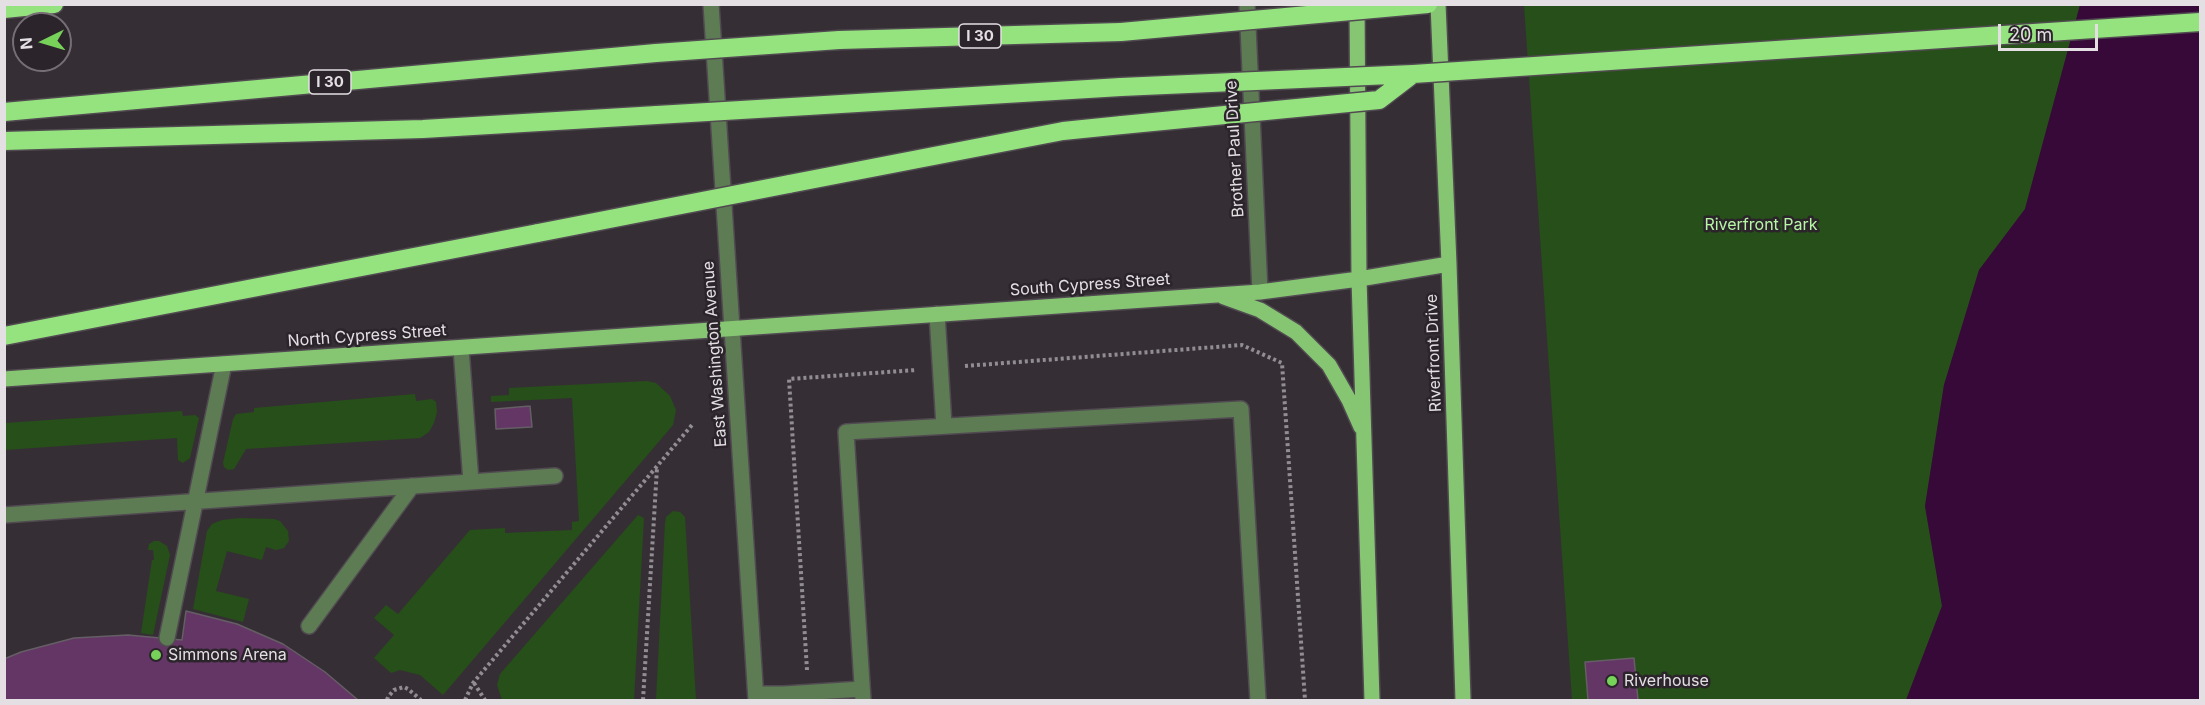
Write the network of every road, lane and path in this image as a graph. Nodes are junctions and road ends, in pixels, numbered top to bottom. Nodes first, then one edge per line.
1 (54, 4) edge
2 (711, 4) edge
3 (1247, 4) edge
4 (1357, 4) edge
5 (1428, 4) edge
6 (1438, 4) edge
7 (4, 9) edge
8 (2200, 22) edge
9 (1413, 74) junction
10 (4, 112) edge
11 (4, 141) edge
12 (1449, 264) junction
13 (1359, 279) junction
14 (1260, 292) junction
15 (1218, 294) junction
16 (937, 314) junction
17 (732, 329) junction
18 (4, 336) edge
19 (461, 348) junction
20 (224, 364) junction
21 (940, 368) junction
22 (4, 379) edge
23 (692, 425) dead end
24 (944, 426) junction
25 (1365, 438) junction
26 (657, 467) junction
27 (555, 476) dead end
28 (471, 482) junction
29 (412, 486) junction
30 (195, 501) junction
31 (4, 515) edge
32 (309, 626) dead end
33 (167, 638) dead end
34 (473, 683) junction
35 (809, 693) junction
36 (863, 695) edge
37 (756, 697) edge
38 (387, 700) edge
39 (421, 700) edge
40 (465, 700) edge
41 (486, 700) edge
42 (643, 700) edge
43 (1258, 700) edge
44 (1305, 700) edge
45 (1372, 700) edge
46 (1463, 700) edge

1 - 7 highway
2 - 17 street, East Washington Avenue
3 - 14 street, Brother Paul Drive
4 - 13 main road
5 - 10 highway, I 30, bridge
6 - 12 main road, Riverfront Drive
8 - 9 highway, bridge
9 - 11 highway, bridge
9 - 18 highway, bridge
12 - 13 main road, South Cypress Street
12 - 46 main road, Riverfront Drive
13 - 14 main road, South Cypress Street
13 - 25 main road
14 - 15 main road, South Cypress Street
15 - 16 main road, South Cypress Street
15 - 25 main road
16 - 17 main road, South Cypress Street
16 - 21 street
17 - 19 main road, North Cypress Street
17 - 37 street, East Washington Avenue
19 - 20 main road, North Cypress Street
19 - 28 street
20 - 22 main road, North Cypress Street
20 - 30 street
21 - 24 street
21 - 35 path
21 - 44 path
23 - 26 path
24 - 36 street
24 - 43 street
25 - 45 main road
26 - 34 path
26 - 42 path
27 - 28 street
28 - 29 street
29 - 30 street
29 - 32 street
30 - 31 street
30 - 33 street
34 - 40 path
34 - 41 path
35 - 36 street
35 - 37 street
38 - 39 path

